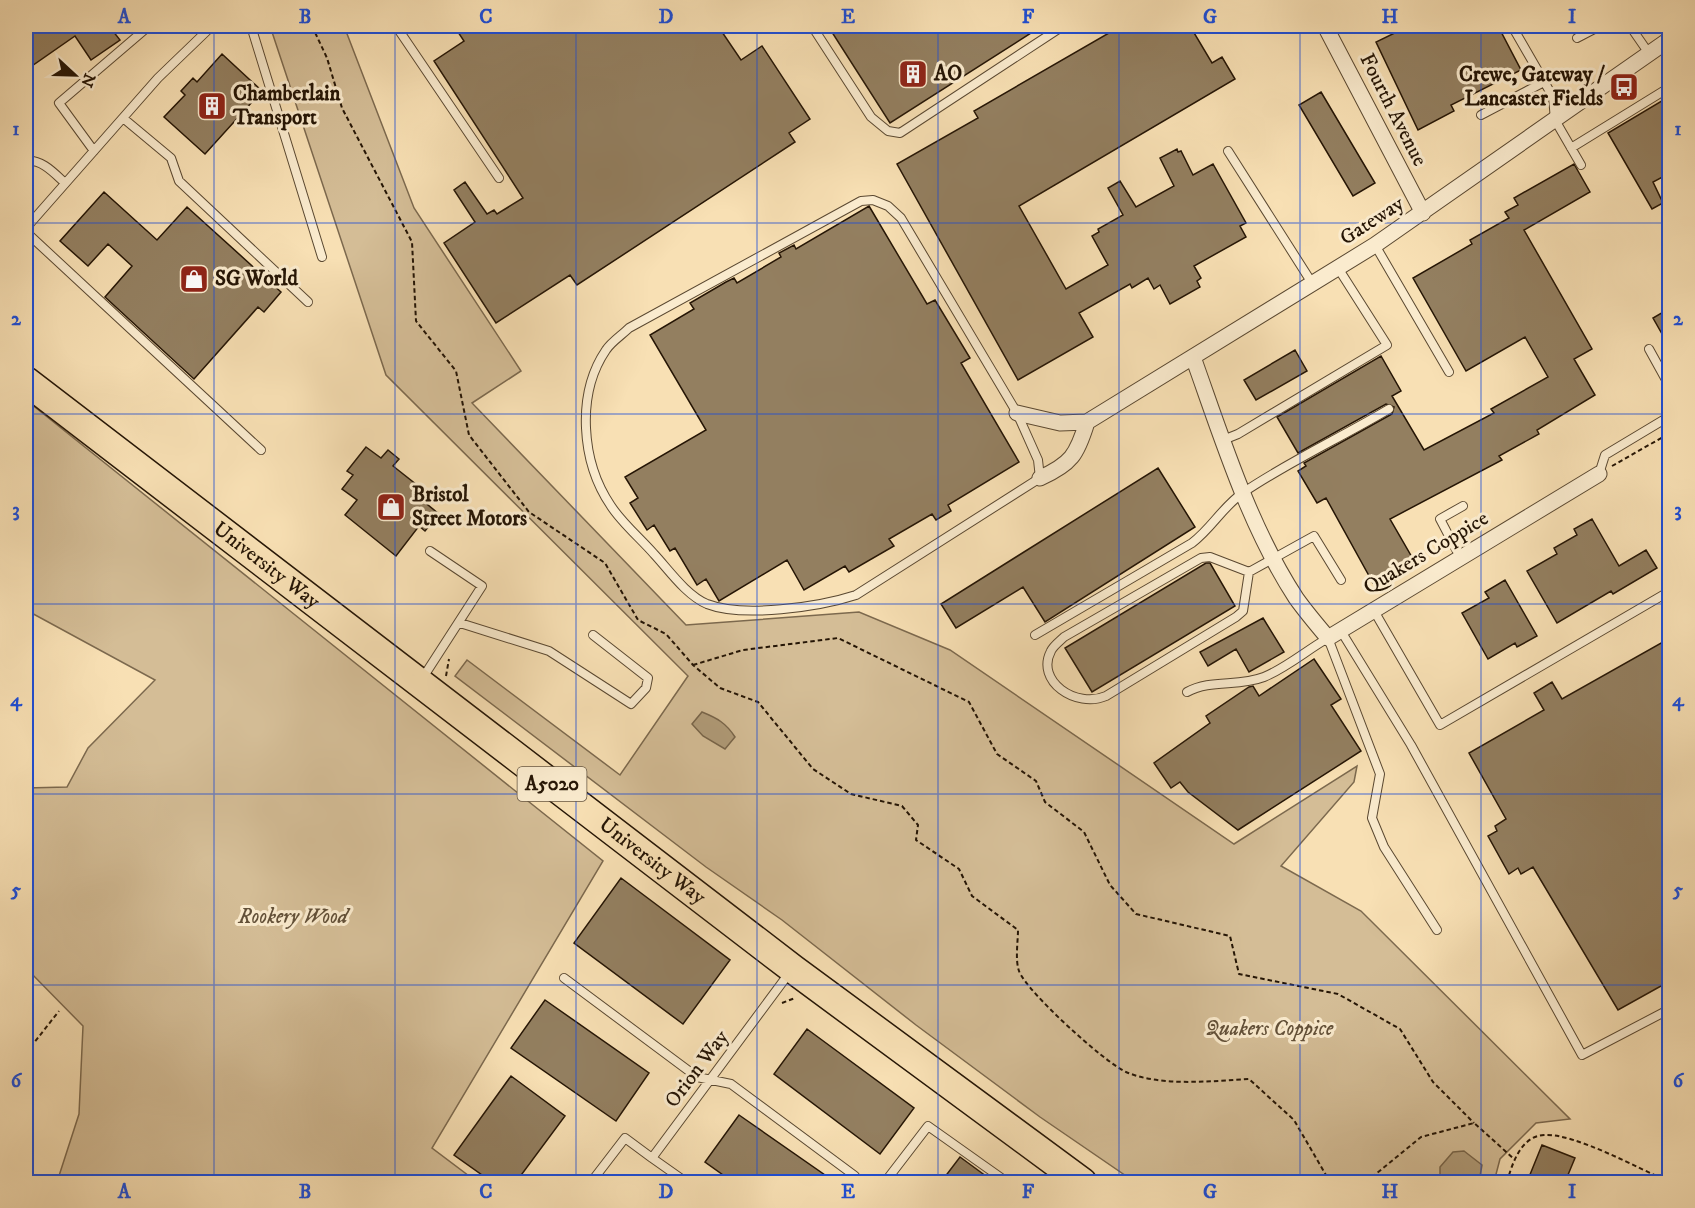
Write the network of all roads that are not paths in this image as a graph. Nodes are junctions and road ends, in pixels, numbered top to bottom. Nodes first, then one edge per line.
1 (149, 26) edge
2 (212, 26) edge
3 (251, 26) edge
4 (396, 26) edge
5 (812, 26) edge
6 (1063, 26) edge
7 (1326, 26) edge
8 (1512, 26) edge
9 (1600, 26) edge
10 (1630, 26) edge
11 (1577, 39) dead end
12 (1670, 39) edge
13 (1648, 52) junction
14 (1544, 82) junction
15 (1670, 87) edge
16 (1481, 115) dead end
17 (123, 118) junction
18 (1555, 120) junction
19 (1571, 148) junction
20 (94, 151) junction
21 (1228, 151) dead end
22 (26, 161) edge
23 (1581, 165) dead end
24 (498, 178) dead end
25 (65, 183) junction
26 (1423, 213) junction
27 (26, 230) edge
28 (1375, 245) junction
29 (322, 257) dead end
30 (1338, 268) junction
31 (1312, 284) junction
32 (308, 302) dead end
33 (1649, 349) dead end
34 (1193, 357) junction
35 (1449, 372) dead end
36 (26, 381) edge
37 (1670, 387) edge
38 (1389, 409) dead end
39 (1017, 413) junction
40 (1670, 416) edge
41 (1087, 422) junction
42 (1223, 440) junction
43 (261, 450) dead end
44 (1599, 474) joint
45 (1040, 478) junction
46 (1244, 492) junction
47 (1463, 506) dead end
48 (430, 551) dead end
49 (1460, 557) junction
50 (1274, 559) junction
51 (1249, 572) junction
52 (1341, 580) dead end
53 (1670, 591) edge
54 (1373, 609) junction
55 (460, 623) junction
56 (1334, 634) junction
57 (593, 635) dead end
58 (1035, 635) dead end
59 (419, 682) junction
60 (1187, 692) dead end
61 (1437, 930) dead end
62 (793, 969) junction
63 (564, 978) dead end
64 (1670, 1009) edge
65 (711, 1080) junction
66 (652, 1158) junction
67 (855, 1176) dead end
68 (592, 1181) edge
69 (686, 1182) edge
70 (885, 1182) edge
71 (1007, 1182) edge
72 (1082, 1182) edge

1 - 20 lane
2 - 17 lane
3 - 29 lane
4 - 24 lane
5 - 6 lane
7 - 26 street, Fourth Avenue
8 - 14 lane
9 - 11 lane
10 - 13 lane
12 - 13 street, Gateway
13 - 18 street, Gateway
14 - 16 lane
14 - 18 lane
15 - 19 lane
17 - 20 lane
17 - 32 lane
18 - 19 lane
18 - 26 street, Gateway
19 - 23 lane
20 - 25 lane
21 - 31 lane
22 - 25 lane
25 - 27 lane
26 - 28 street, Gateway
27 - 43 lane
28 - 30 street, Gateway
28 - 35 lane
30 - 31 street, Gateway
30 - 42 lane
31 - 34 street, Gateway
33 - 37 lane
34 - 41 street, Gateway
34 - 42 street
36 - 59 highway, University Way / A5020
38 - 46 lane
39 - 41 street
39 - 45 lane
39 - 45 lane
40 - 44 lane
41 - 45 street
42 - 46 street
44 - 49 street, Quakers Coppice
46 - 50 street
46 - 58 lane
47 - 49 lane
48 - 55 lane
49 - 54 street, Quakers Coppice
50 - 51 lane
50 - 52 lane
50 - 56 street
51 - 51 lane
53 - 54 lane
54 - 56 street, Quakers Coppice
55 - 57 lane
55 - 59 lane
56 - 60 lane
56 - 61 lane
56 - 64 lane
59 - 62 highway, University Way / A5020
62 - 65 lane, Orion Way
62 - 72 highway, University Way / A5020
63 - 65 lane
65 - 66 lane, Orion Way
65 - 67 lane
66 - 68 lane
66 - 69 lane
70 - 71 lane

